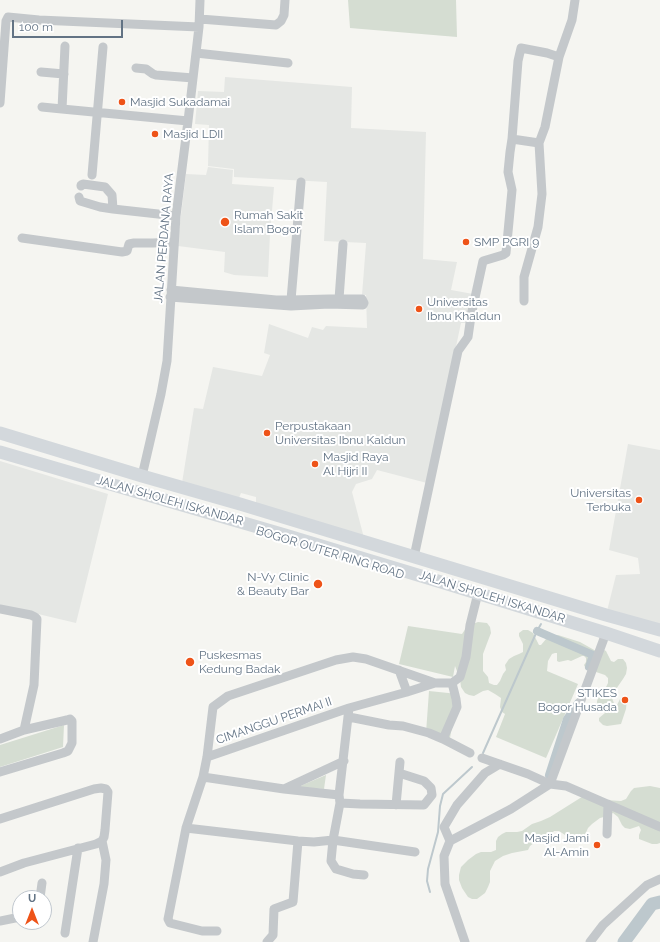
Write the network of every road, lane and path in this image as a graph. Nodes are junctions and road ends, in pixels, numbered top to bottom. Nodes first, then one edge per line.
1 (200, 0) edge
2 (285, 0) edge
3 (575, 0) edge
4 (199, 23) junction
5 (2, 39) edge
6 (65, 46) dead end
7 (103, 47) dead end
8 (196, 53) junction
9 (559, 57) junction
10 (288, 63) dead end
11 (136, 68) dead end
12 (41, 72) dead end
13 (64, 74) junction
14 (193, 78) junction
15 (0, 103) edge
16 (42, 107) dead end
17 (62, 109) junction
18 (98, 113) junction
19 (188, 121) junction
20 (512, 139) junction
21 (539, 143) junction
22 (92, 175) dead end
23 (301, 182) dead end
24 (80, 186) dead end
25 (79, 197) dead end
26 (113, 209) junction
27 (176, 216) junction
28 (22, 238) dead end
29 (174, 242) junction
30 (343, 244) dead end
31 (171, 294) junction
32 (339, 299) junction
33 (291, 300) junction
34 (524, 301) dead end
35 (304, 302) junction
36 (0, 433) edge
37 (0, 444) edge
38 (0, 453) edge
39 (142, 476) junction
40 (343, 536) junction
41 (337, 550) junction
42 (414, 557) junction
43 (478, 593) junction
44 (0, 609) edge
45 (660, 630) edge
46 (606, 633) junction
47 (660, 638) edge
48 (660, 650) edge
49 (399, 670) junction
50 (435, 683) junction
51 (452, 683) junction
52 (407, 692) junction
53 (349, 712) junction
54 (24, 730) junction
55 (443, 738) junction
56 (0, 739) edge
57 (470, 753) dead end
58 (207, 757) junction
59 (482, 758) dead end
60 (344, 761) junction
61 (400, 762) dead end
62 (500, 764) junction
63 (0, 772) edge
64 (399, 773) junction
65 (203, 777) junction
66 (550, 784) junction
67 (284, 789) junction
68 (339, 799) junction
69 (608, 804) junction
70 (396, 805) junction
71 (0, 818) edge
72 (660, 827) edge
73 (186, 828) junction
74 (607, 834) dead end
75 (333, 840) junction
76 (102, 841) junction
77 (298, 841) junction
78 (450, 841) junction
79 (78, 848) junction
80 (415, 852) dead end
81 (0, 872) edge
82 (364, 874) dead end
83 (660, 879) edge
84 (42, 883) dead end
85 (41, 890) edge
86 (12, 919) edge
87 (0, 921) edge
88 (217, 931) dead end
89 (65, 933) dead end
90 (93, 942) edge
91 (267, 942) edge
92 (465, 942) edge
93 (590, 942) edge

1 - 4 street, JALAN PERDANA RAYA
2 - 4 street
3 - 9 street
4 - 5 street
4 - 8 street, JALAN PERDANA RAYA
5 - 15 street
6 - 13 street
7 - 18 street
8 - 10 street
8 - 14 street, JALAN PERDANA RAYA
9 - 20 street
9 - 21 street
11 - 14 street
12 - 13 street
13 - 17 street
14 - 19 street, JALAN PERDANA RAYA
16 - 17 street
17 - 18 street
18 - 19 street
18 - 22 street
19 - 27 street, JALAN PERDANA RAYA
20 - 21 street
20 - 42 street
21 - 34 street
23 - 33 street
24 - 26 street
25 - 26 street
26 - 27 street
27 - 29 street, JALAN PERDANA RAYA
28 - 29 street
29 - 31 street, JALAN PERDANA RAYA
30 - 32 street
31 - 33 street
31 - 35 street
31 - 39 street, JALAN PERDANA RAYA
32 - 35 street
32 - 35 street
33 - 35 street
36 - 39 highway, JALAN SHOLEH ISKANDAR
37 - 47 highway, BOGOR OUTER RING ROAD
38 - 41 highway, JALAN SHOLEH ISKANDAR
38 - 48 highway, BOGOR OUTER RING ROAD
39 - 40 highway, JALAN SHOLEH ISKANDAR
40 - 41 highway
40 - 42 highway, JALAN SHOLEH ISKANDAR
41 - 43 highway, JALAN SHOLEH ISKANDAR
42 - 45 highway, JALAN SHOLEH ISKANDAR
43 - 46 highway, JALAN SHOLEH ISKANDAR
43 - 51 street
44 - 54 street
46 - 48 highway, JALAN SHOLEH ISKANDAR
46 - 66 street
49 - 50 street, CIMANGGU PERMAI II
49 - 52 street
49 - 58 street, CIMANGGU PERMAI II
50 - 51 street, CIMANGGU PERMAI II
50 - 52 street, CIMANGGU PERMAI II
51 - 55 street
52 - 53 street, CIMANGGU PERMAI II
53 - 55 street, CIMANGGU PERMAI II
53 - 58 street, CIMANGGU PERMAI II
53 - 60 street, CIMANGGU PERMAI II
54 - 56 street
54 - 63 street
55 - 57 street, CIMANGGU PERMAI II
58 - 65 street, CIMANGGU PERMAI II
59 - 62 street
60 - 67 street
60 - 68 street, CIMANGGU PERMAI II
61 - 64 street
62 - 66 street
62 - 78 street
64 - 70 street
64 - 70 street
65 - 67 street
65 - 73 street, CIMANGGU PERMAI II
66 - 69 street
66 - 78 street
67 - 68 street
68 - 70 street
68 - 75 street, CIMANGGU PERMAI II
69 - 72 street
69 - 74 street
71 - 76 street
73 - 77 street
73 - 88 street, CIMANGGU PERMAI II
75 - 77 street
75 - 80 street
75 - 82 street, CIMANGGU PERMAI II
76 - 79 street
76 - 90 street
77 - 91 street
78 - 92 street
79 - 81 street
79 - 89 street
83 - 93 street
84 - 85 street
86 - 87 street

